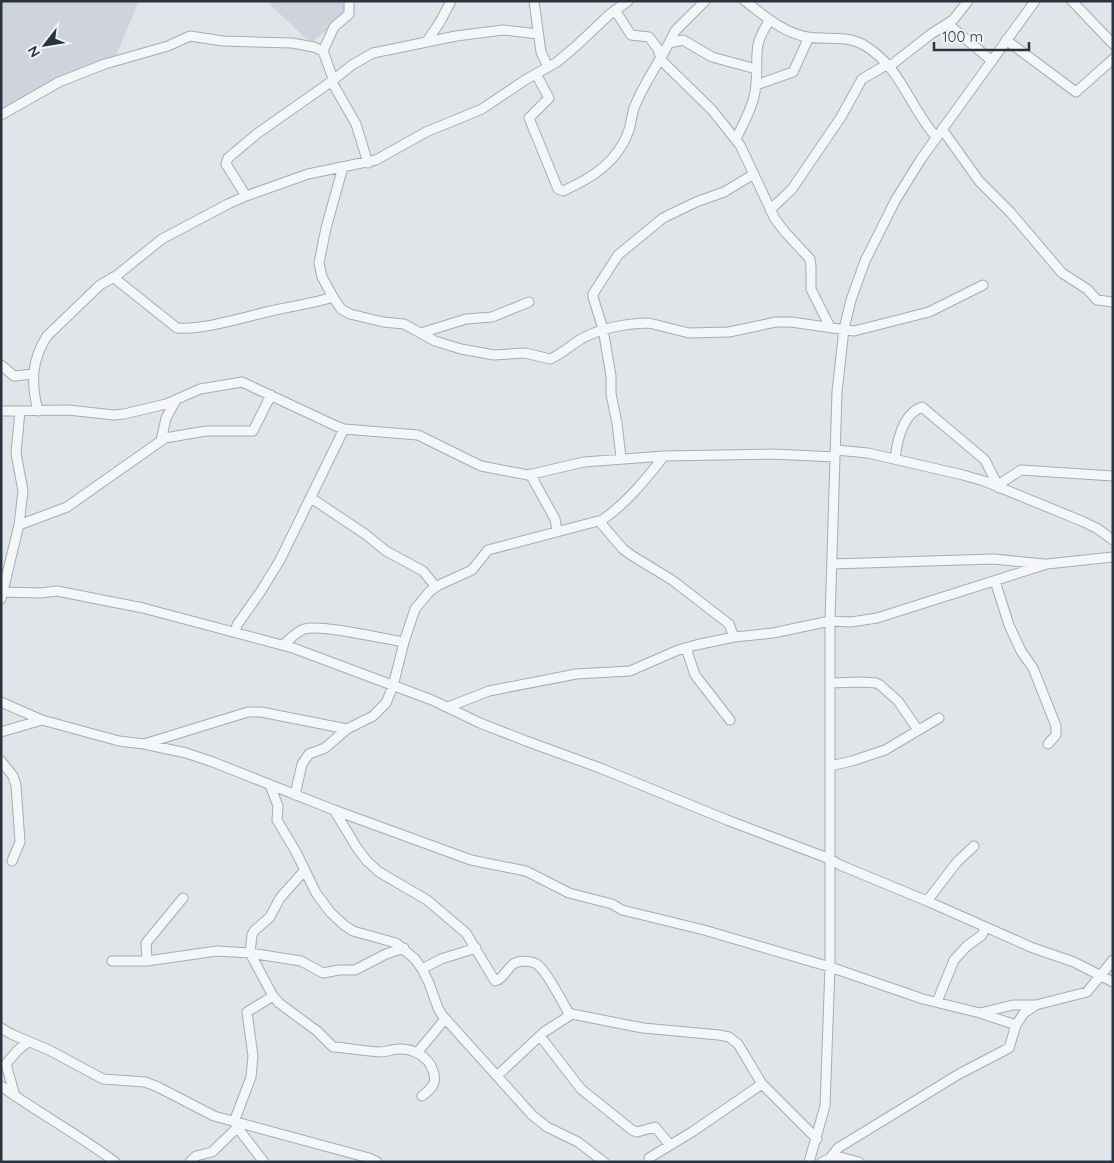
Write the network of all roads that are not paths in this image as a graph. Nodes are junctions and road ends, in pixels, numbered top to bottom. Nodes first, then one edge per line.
1 (349, 1) edge
2 (451, 1) edge
3 (534, 1) edge
4 (628, 1) edge
5 (705, 1) edge
6 (745, 1) edge
7 (968, 1) edge
8 (1035, 1) edge
9 (1072, 1) edge
10 (615, 10) junction
11 (770, 20) junction
12 (681, 24) junction
13 (948, 24) junction
14 (538, 34) junction
15 (809, 37) junction
16 (683, 40) junction
17 (1006, 40) junction
18 (427, 41) junction
19 (669, 43) junction
20 (1113, 44) edge
21 (323, 51) junction
22 (661, 59) junction
23 (1113, 59) edge
24 (991, 60) junction
25 (889, 65) junction
26 (548, 67) junction
27 (756, 68) junction
28 (536, 74) junction
29 (332, 82) junction
30 (756, 85) junction
31 (1, 115) edge
32 (942, 129) junction
33 (936, 138) junction
34 (736, 139) junction
35 (368, 163) junction
36 (343, 167) junction
37 (754, 174) junction
38 (246, 196) junction
39 (770, 210) junction
40 (113, 277) junction
41 (983, 285) dead end
42 (333, 297) junction
43 (529, 302) dead end
44 (1113, 302) edge
45 (830, 327) junction
46 (603, 329) junction
47 (844, 329) junction
48 (421, 333) junction
49 (2, 368) edge
50 (33, 374) junction
51 (271, 395) junction
52 (177, 399) junction
53 (1, 411) edge
54 (20, 411) junction
55 (38, 411) junction
56 (344, 429) junction
57 (161, 441) junction
58 (835, 453) junction
59 (664, 456) junction
60 (620, 458) junction
61 (895, 459) junction
62 (530, 474) junction
63 (1113, 476) edge
64 (999, 486) junction
65 (311, 498) junction
66 (599, 521) junction
67 (19, 525) junction
68 (557, 531) junction
69 (1113, 540) edge
70 (1113, 556) edge
71 (832, 564) junction
72 (1046, 564) junction
73 (995, 581) junction
74 (436, 587) junction
75 (2, 594) edge
76 (830, 621) junction
77 (235, 632) junction
78 (734, 637) junction
79 (404, 642) junction
80 (282, 646) junction
81 (686, 648) junction
82 (830, 683) junction
83 (394, 686) junction
84 (1, 702) edge
85 (448, 707) junction
86 (939, 718) dead end
87 (42, 720) junction
88 (730, 720) dead end
89 (347, 729) junction
90 (918, 730) junction
91 (1, 732) edge
92 (144, 744) junction
93 (1048, 744) dead end
94 (1, 761) edge
95 (830, 766) junction
96 (270, 785) junction
97 (293, 794) junction
98 (278, 806) junction
99 (334, 810) junction
100 (974, 846) dead end
101 (830, 859) junction
102 (12, 861) dead end
103 (305, 870) junction
104 (183, 898) dead end
105 (927, 901) junction
106 (985, 928) junction
107 (404, 948) junction
108 (476, 948) junction
109 (250, 953) junction
110 (1113, 960) edge
111 (112, 961) dead end
112 (147, 961) junction
113 (830, 967) junction
114 (422, 969) junction
115 (1100, 975) junction
116 (1113, 982) edge
117 (273, 996) junction
118 (937, 1002) junction
119 (1036, 1005) junction
120 (980, 1013) junction
121 (572, 1014) junction
122 (445, 1019) junction
123 (1016, 1025) junction
124 (1, 1028) edge
125 (540, 1036) junction
126 (28, 1042) junction
127 (417, 1052) junction
128 (497, 1076) junction
129 (762, 1084) junction
130 (1, 1086) edge
131 (15, 1096) junction
132 (422, 1096) dead end
133 (237, 1124) junction
134 (817, 1139) junction
135 (670, 1145) junction
136 (831, 1157) junction
137 (115, 1162) edge
138 (190, 1162) edge
139 (264, 1162) edge
140 (378, 1162) edge
141 (604, 1162) edge
142 (649, 1162) edge
143 (809, 1162) edge
144 (822, 1162) edge
145 (859, 1162) edge

1 - 21 street
2 - 18 street
3 - 14 street
4 - 10 street
5 - 12 street
6 - 11 street
7 - 13 street
8 - 17 street
9 - 20 street
10 - 22 street
10 - 26 street
11 - 15 street
11 - 27 street
12 - 16 street
12 - 19 street
13 - 24 street
13 - 25 street
14 - 18 street
14 - 26 street
15 - 25 street
15 - 30 street
16 - 19 street
16 - 27 street
17 - 23 street
17 - 24 street
18 - 29 street
19 - 22 street
21 - 29 street
21 - 31 street
22 - 28 street
22 - 34 street
24 - 32 street
25 - 33 street
25 - 39 street
26 - 28 street
27 - 30 street
28 - 35 street
29 - 35 street
29 - 38 street
30 - 34 street
32 - 33 street
32 - 44 street
33 - 47 street
34 - 37 street
35 - 36 street
36 - 38 street
36 - 42 street
37 - 39 street
37 - 46 street
38 - 40 street
39 - 45 street
40 - 42 street
40 - 50 street
41 - 47 street
42 - 48 street
43 - 48 street
45 - 46 street
45 - 47 street
46 - 48 street
46 - 60 street
47 - 58 street
49 - 50 street
50 - 55 street
51 - 52 street
51 - 56 street
51 - 57 street
52 - 55 street
52 - 57 street
53 - 54 street
54 - 55 street
54 - 67 street
56 - 62 street
56 - 65 street
57 - 67 street
58 - 59 street
58 - 61 street
58 - 71 street
59 - 60 street
59 - 66 street
60 - 62 street
61 - 64 street
61 - 64 street
62 - 68 street
63 - 64 street
64 - 69 street
65 - 74 street
65 - 77 street
66 - 68 street
66 - 78 street
67 - 75 street
68 - 74 street
70 - 72 street
71 - 72 street
71 - 76 street
72 - 73 street
73 - 76 street
73 - 93 street
74 - 79 street
75 - 77 street
76 - 78 street
76 - 82 street
77 - 80 street
78 - 81 street
79 - 80 street
79 - 83 street
80 - 83 street
81 - 85 street
81 - 88 street
82 - 90 street
82 - 95 street
83 - 85 street
83 - 89 street
84 - 87 street
85 - 101 street
86 - 90 street
87 - 91 street
87 - 92 street
89 - 92 street
89 - 97 street
90 - 95 street
92 - 96 street
94 - 102 street
95 - 101 street
96 - 97 street
96 - 98 street
97 - 98 street
97 - 99 street
98 - 103 street
99 - 108 street
99 - 113 street
100 - 105 street
101 - 105 street
101 - 113 street
103 - 107 street
103 - 109 street
104 - 112 street
105 - 106 street
106 - 115 street
106 - 118 street
107 - 109 street
107 - 114 street
108 - 114 street
108 - 121 street
109 - 112 street
109 - 117 street
110 - 115 street
111 - 112 street
113 - 118 street
113 - 134 street
114 - 122 street
115 - 116 street
115 - 119 street
117 - 127 street
117 - 133 street
118 - 120 street
119 - 120 street
119 - 123 street
120 - 123 street
121 - 125 street
121 - 129 street
122 - 127 street
122 - 128 street
123 - 136 street
124 - 126 street
125 - 128 street
125 - 135 street
126 - 131 street
126 - 133 street
127 - 132 street
128 - 141 street
129 - 134 street
129 - 135 street
130 - 131 street
131 - 137 street
133 - 138 street
133 - 139 street
133 - 140 street
134 - 143 street
135 - 142 street
136 - 144 street
136 - 145 street

